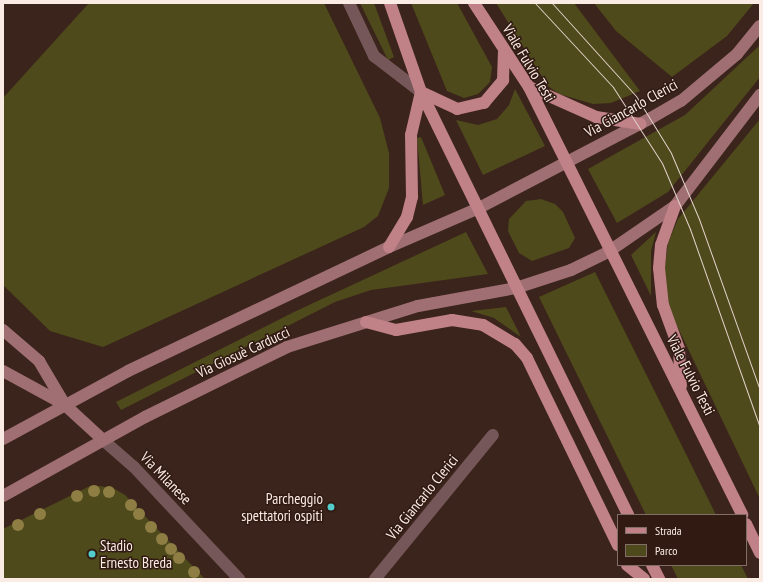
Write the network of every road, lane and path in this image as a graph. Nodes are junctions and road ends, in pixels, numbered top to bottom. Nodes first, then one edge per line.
1 (349, 3) edge
2 (390, 3) edge
3 (474, 3) edge
4 (760, 26) edge
5 (504, 51) junction
6 (529, 87) junction
7 (421, 92) junction
8 (760, 95) edge
9 (640, 124) junction
10 (565, 162) junction
11 (675, 206) junction
12 (479, 208) junction
13 (389, 247) junction
14 (608, 252) junction
15 (516, 288) junction
16 (366, 322) junction
17 (3, 330) edge
18 (3, 371) edge
19 (682, 390) junction
20 (64, 405) junction
21 (493, 435) dead end
22 (3, 438) edge
23 (103, 440) junction
24 (3, 496) edge
25 (628, 514) edge
26 (742, 514) edge
27 (747, 526) edge
28 (617, 544) edge
29 (760, 553) edge
30 (628, 566) edge
31 (652, 566) edge
32 (239, 579) edge
33 (375, 579) edge
34 (644, 579) edge
35 (659, 579) edge

1 - 7 street
2 - 7 main road
3 - 5 main road, Viale Fulvio Testi
4 - 9 main road, Via Giancarlo Clerici
5 - 6 main road, Viale Fulvio Testi
5 - 7 main road
6 - 9 main road
6 - 10 main road, Viale Fulvio Testi
7 - 12 main road
7 - 13 main road
8 - 11 main road
9 - 10 main road, Via Giancarlo Clerici
10 - 12 main road
10 - 14 main road, Viale Fulvio Testi
11 - 14 main road
11 - 19 main road
12 - 13 main road
12 - 15 main road
13 - 20 main road
14 - 15 main road
14 - 19 main road, Viale Fulvio Testi
15 - 16 main road, Via Giosuè Carducci
15 - 25 main road
16 - 23 main road, Via Giosuè Carducci
16 - 28 main road
17 - 20 main road, Via Milanese
18 - 20 main road, Via Milanese
19 - 26 main road, Viale Fulvio Testi
20 - 22 main road
20 - 23 main road, Via Milanese
21 - 33 street, Via Giancarlo Clerici
23 - 24 main road, Via Giosuè Carducci
23 - 32 street, Via Milanese
27 - 29 main road
30 - 34 main road
31 - 35 main road

